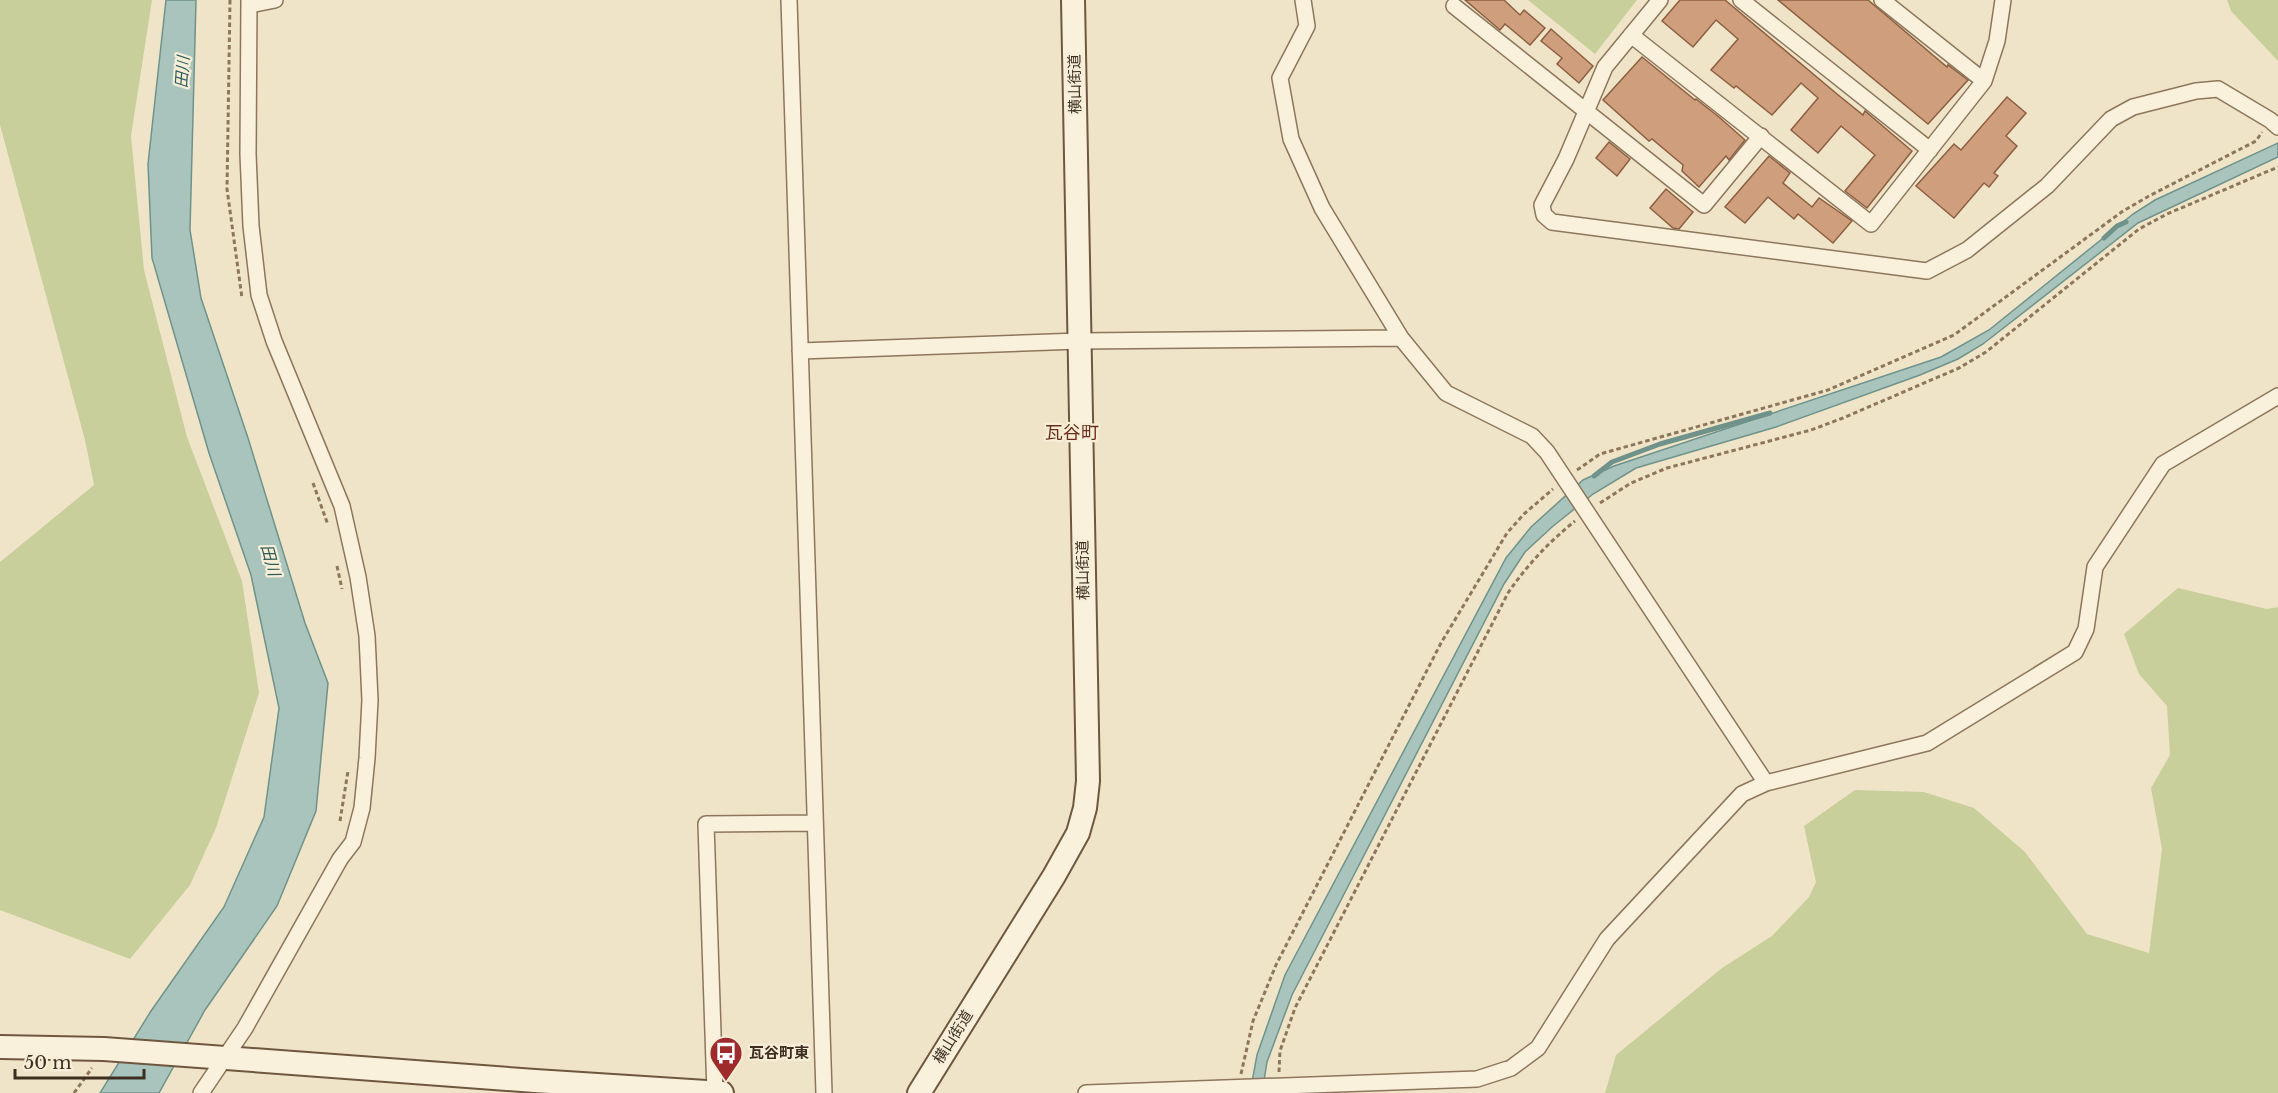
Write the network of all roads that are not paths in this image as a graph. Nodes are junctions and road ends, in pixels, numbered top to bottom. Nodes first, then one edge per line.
1 (274, 0) edge
2 (789, 0) edge
3 (1073, 0) edge
4 (1303, 0) edge
5 (1660, 0) edge
6 (1741, 0) edge
7 (1882, 0) edge
8 (2003, 0) edge
9 (249, 3) edge
10 (1454, 6) dead end
11 (1631, 35) junction
12 (1984, 81) junction
13 (1586, 109) junction
14 (2274, 124) edge
15 (1761, 136) junction
16 (1930, 150) junction
17 (1401, 338) junction
18 (1079, 341) junction
19 (800, 351) junction
20 (2278, 396) edge
21 (1766, 783) junction
22 (815, 822) junction
23 (0, 1047) edge
24 (221, 1058) junction
25 (536, 1087) edge
26 (1278, 1090) edge
27 (201, 1093) edge
28 (715, 1093) edge
29 (722, 1093) edge
30 (824, 1093) edge
31 (918, 1093) edge
32 (1086, 1093) edge

1 - 9 street
2 - 19 street
3 - 18 street, 横山街道
4 - 17 street
5 - 11 street
6 - 16 street
7 - 12 street
8 - 12 street
9 - 24 street
10 - 13 street
11 - 13 street
11 - 15 street
12 - 16 street
13 - 14 street
13 - 15 street
15 - 16 street
17 - 18 street
17 - 21 street
18 - 19 street
18 - 31 street, 横山街道
19 - 22 street
20 - 21 street
21 - 26 street
22 - 28 street
22 - 30 street
23 - 24 street
24 - 25 street
24 - 27 street
25 - 28 street
26 - 32 street
28 - 29 street

